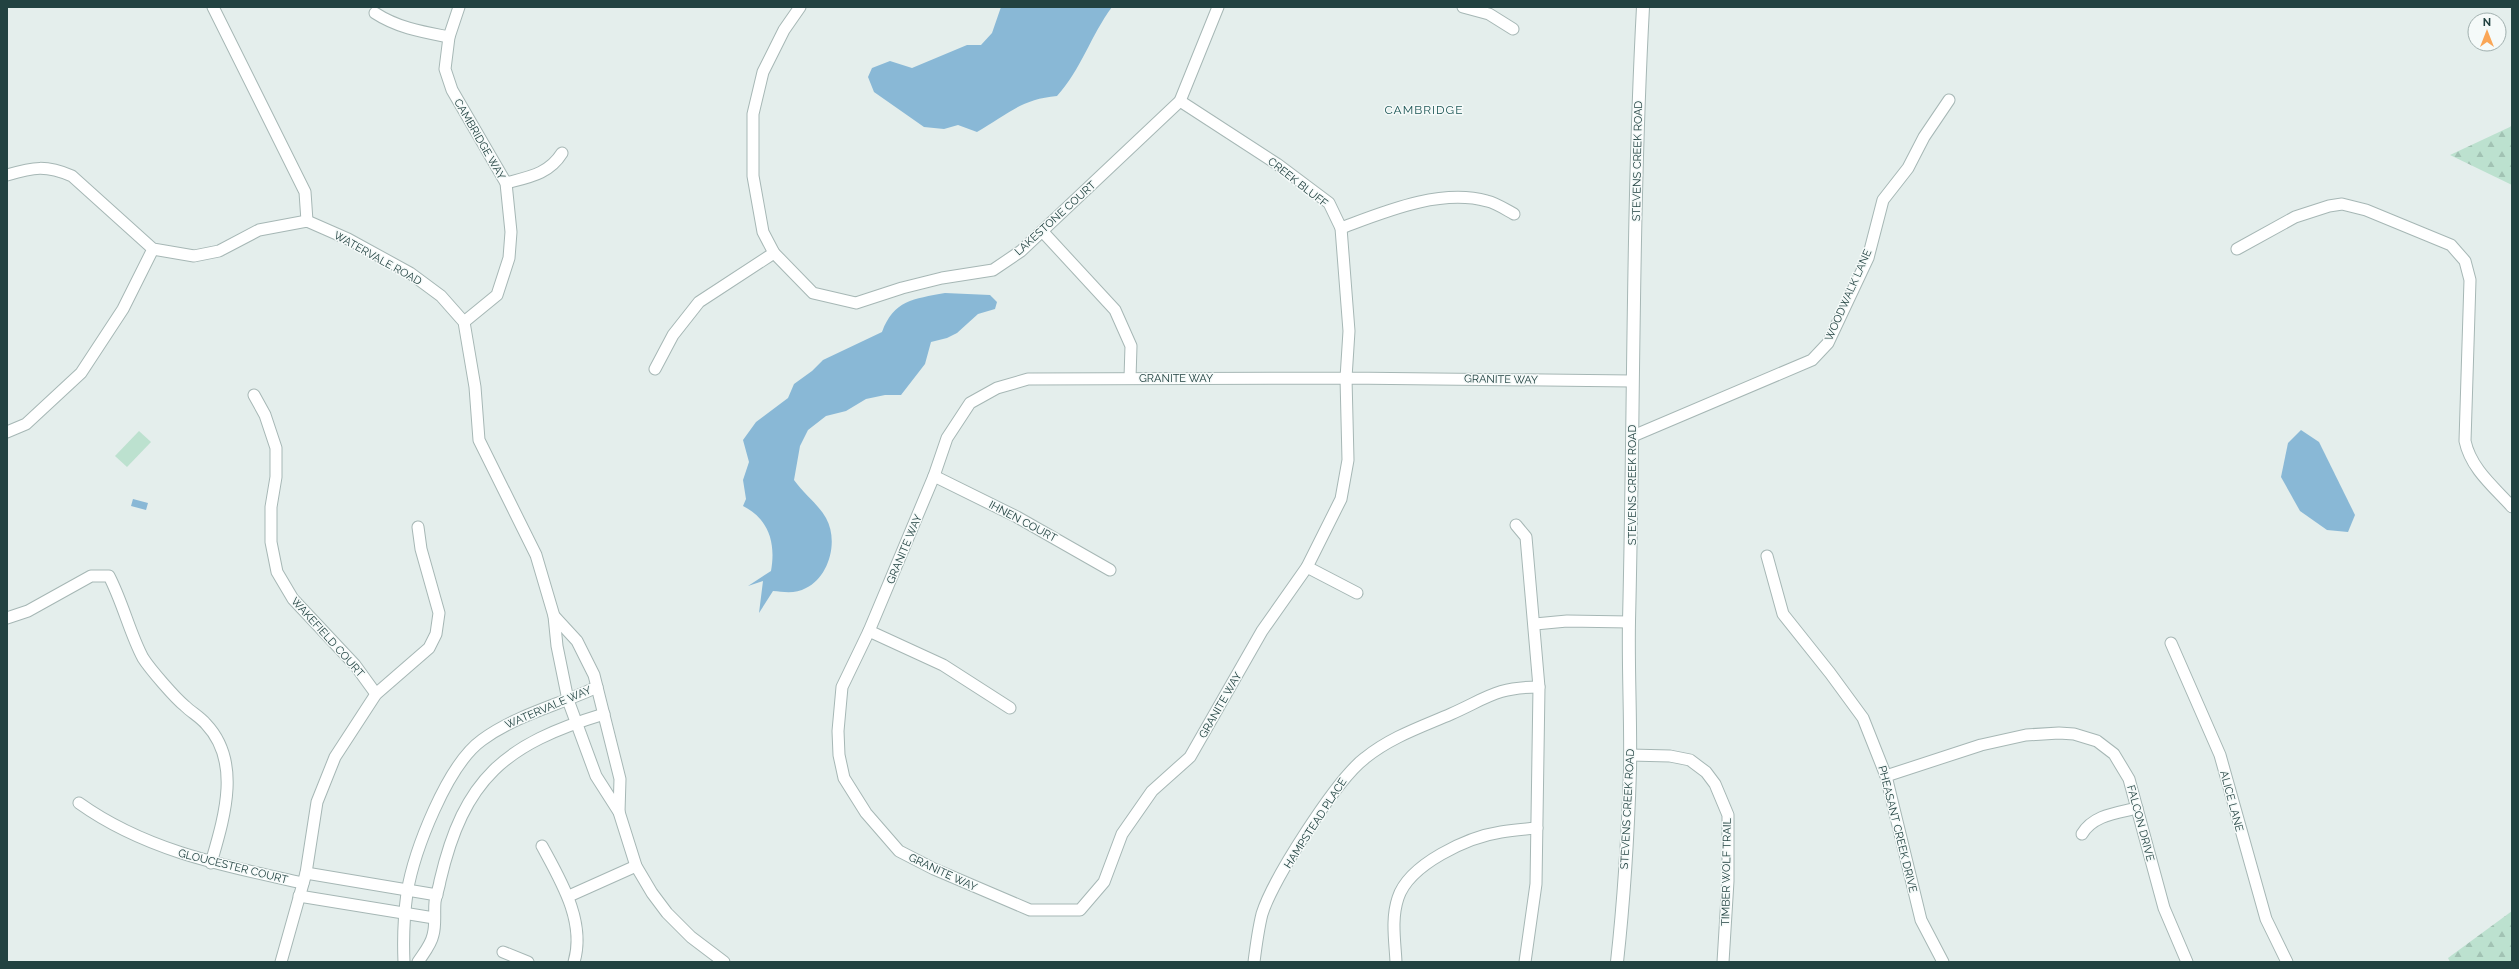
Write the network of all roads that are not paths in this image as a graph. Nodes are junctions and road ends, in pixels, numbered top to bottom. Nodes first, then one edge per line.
1 (213, 7) edge
2 (459, 7) edge
3 (800, 7) edge
4 (1218, 7) edge
5 (1463, 7) edge
6 (1643, 7) edge
7 (375, 12) dead end
8 (1513, 29) dead end
9 (449, 37) junction
10 (1949, 100) dead end
11 (1180, 101) junction
12 (562, 153) dead end
13 (7, 175) edge
14 (506, 183) junction
15 (1514, 214) dead end
16 (307, 221) junction
17 (1341, 228) junction
18 (1043, 232) junction
19 (153, 249) junction
20 (2237, 249) dead end
21 (774, 253) junction
22 (464, 322) junction
23 (655, 369) dead end
24 (1130, 378) junction
25 (1346, 378) junction
26 (1631, 381) junction
27 (254, 395) dead end
28 (7, 432) edge
29 (1633, 436) junction
30 (934, 476) junction
31 (2512, 507) edge
32 (1516, 525) dead end
33 (418, 527) dead end
34 (1767, 556) dead end
35 (1307, 567) junction
36 (1110, 570) dead end
37 (1357, 593) dead end
38 (554, 616) junction
39 (7, 618) edge
40 (1629, 622) junction
41 (1535, 624) junction
42 (868, 631) junction
43 (2171, 643) dead end
44 (597, 687) junction
45 (1539, 687) junction
46 (376, 694) junction
47 (568, 700) junction
48 (1010, 708) dead end
49 (604, 714) junction
50 (576, 723) junction
51 (1630, 755) junction
52 (1886, 776) junction
53 (79, 803) dead end
54 (2137, 808) junction
55 (619, 812) junction
56 (1537, 828) junction
57 (2082, 834) dead end
58 (542, 846) dead end
59 (211, 863) junction
60 (636, 866) junction
61 (305, 878) junction
62 (408, 892) junction
63 (299, 896) junction
64 (437, 896) junction
65 (569, 896) junction
66 (405, 914) junction
67 (434, 918) junction
68 (503, 952) dead end
69 (281, 962) edge
70 (404, 962) edge
71 (418, 962) edge
72 (528, 962) edge
73 (574, 962) edge
74 (724, 962) edge
75 (1254, 962) edge
76 (1396, 962) edge
77 (1525, 962) edge
78 (1617, 962) edge
79 (1723, 962) edge
80 (1943, 962) edge
81 (2188, 962) edge
82 (2287, 962) edge

1 - 16 street
2 - 9 street, CAMBRIDGE WAY
3 - 21 street, LAKESTONE COURT
4 - 11 street, LAKESTONE COURT
5 - 8 street
6 - 26 street, STEVENS CREEK ROAD
7 - 9 street
9 - 14 street, CAMBRIDGE WAY
10 - 29 street, WOODWALK LANE
11 - 17 street, CREEK BLUFF
11 - 18 street, LAKESTONE COURT
12 - 14 street
13 - 19 street
14 - 22 street, CAMBRIDGE WAY
15 - 17 street
16 - 19 street
16 - 22 street, WATERVALE ROAD
17 - 25 street, CREEK BLUFF
18 - 21 street, LAKESTONE COURT
18 - 24 street
19 - 28 street
20 - 31 street
21 - 23 street
22 - 38 street
24 - 25 street, GRANITE WAY
24 - 30 street, GRANITE WAY
25 - 26 street, GRANITE WAY
25 - 35 street, GRANITE WAY
26 - 29 street, STEVENS CREEK ROAD
27 - 46 street, WAKEFIELD COURT
29 - 40 street, STEVENS CREEK ROAD
30 - 36 street, IHNEN COURT
30 - 42 street, GRANITE WAY
32 - 41 street
33 - 46 street
34 - 52 street, PHEASANT CREEK DRIVE
35 - 37 street
35 - 42 street, GRANITE WAY
38 - 44 street
38 - 47 street
39 - 59 street
40 - 41 street
40 - 51 street, STEVENS CREEK ROAD
41 - 45 street
42 - 48 street
43 - 82 street, ALICE LANE
44 - 47 street, WATERVALE WAY
44 - 49 street
45 - 56 street
45 - 75 street, HAMPSTEAD PLACE
46 - 61 street
47 - 50 street
47 - 62 street, WATERVALE WAY
49 - 50 street
49 - 55 street
50 - 55 street
50 - 64 street
51 - 78 street, STEVENS CREEK ROAD
51 - 79 street, TIMBER WOLF TRAIL
52 - 54 street, FALCON DRIVE
52 - 80 street, PHEASANT CREEK DRIVE
53 - 59 street, GLOUCESTER COURT
54 - 57 street
54 - 81 street, FALCON DRIVE
55 - 60 street
56 - 76 street
56 - 77 street
58 - 65 street
59 - 61 street, GLOUCESTER COURT
60 - 65 street
60 - 74 street
61 - 62 street, GLOUCESTER COURT
61 - 63 street
62 - 64 street, GLOUCESTER COURT
62 - 66 street, WATERVALE WAY
63 - 66 street, GLOUCESTER COURT
63 - 69 street
64 - 67 street
65 - 73 street
66 - 67 street, GLOUCESTER COURT
66 - 70 street, WATERVALE WAY
67 - 71 street
68 - 72 street

